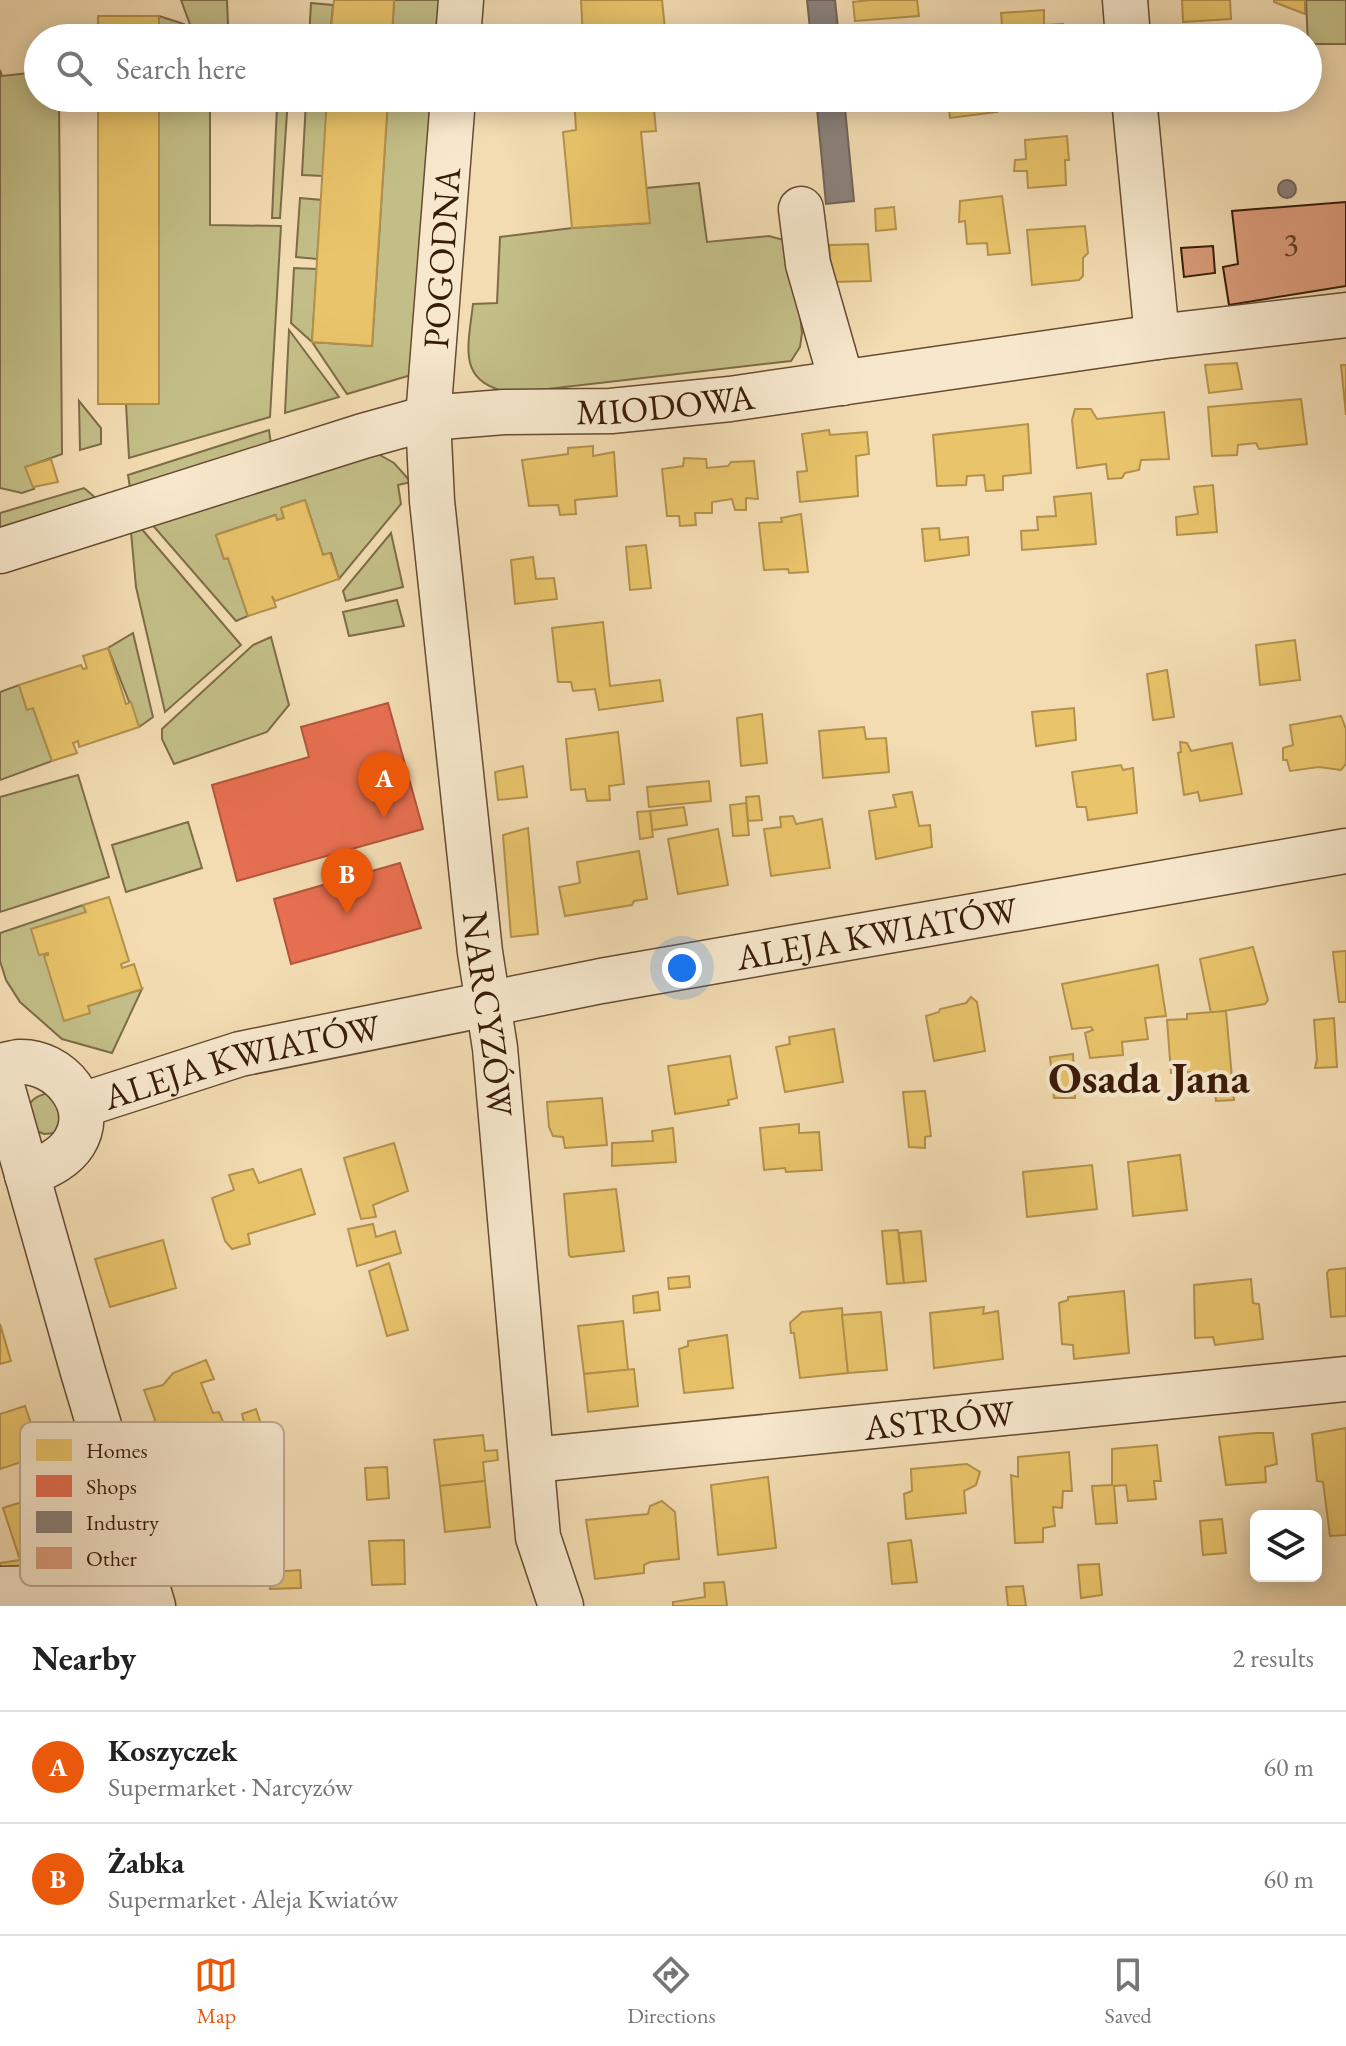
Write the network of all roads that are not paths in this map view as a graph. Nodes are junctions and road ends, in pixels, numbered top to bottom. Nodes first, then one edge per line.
1 (461, 0) edge
2 (1125, 0) edge
3 (459, 24) edge
4 (1127, 24) edge
5 (452, 112) edge
6 (1135, 112) edge
7 (801, 209) dead end
8 (1346, 315) edge
9 (1157, 337) junction
10 (842, 383) junction
11 (428, 418) junction
12 (0, 551) edge
13 (1346, 851) edge
14 (489, 1004) junction
15 (0, 1066) edge
16 (0, 1079) edge
17 (82, 1105) junction
18 (27, 1175) junction
19 (1346, 1379) edge
20 (98, 1422) edge
21 (533, 1460) junction
22 (0, 1589) edge
23 (150, 1596) edge
24 (561, 1606) edge

1 - 3 street
2 - 4 street
5 - 11 street, POGODNA
6 - 9 street
7 - 10 street
8 - 9 street, MIODOWA
9 - 10 street, MIODOWA
10 - 11 street, MIODOWA
11 - 12 street, MIODOWA
11 - 14 street, NARCYZÓW
13 - 14 street, ALEJA KWIATÓW
14 - 17 street, ALEJA KWIATÓW
14 - 21 street, NARCYZÓW
15 - 17 street, ALEJA KWIATÓW
16 - 18 street
17 - 18 street, ALEJA KWIATÓW
18 - 20 street
19 - 21 street, ASTRÓW
21 - 24 street, NARCYZÓW
22 - 23 street

